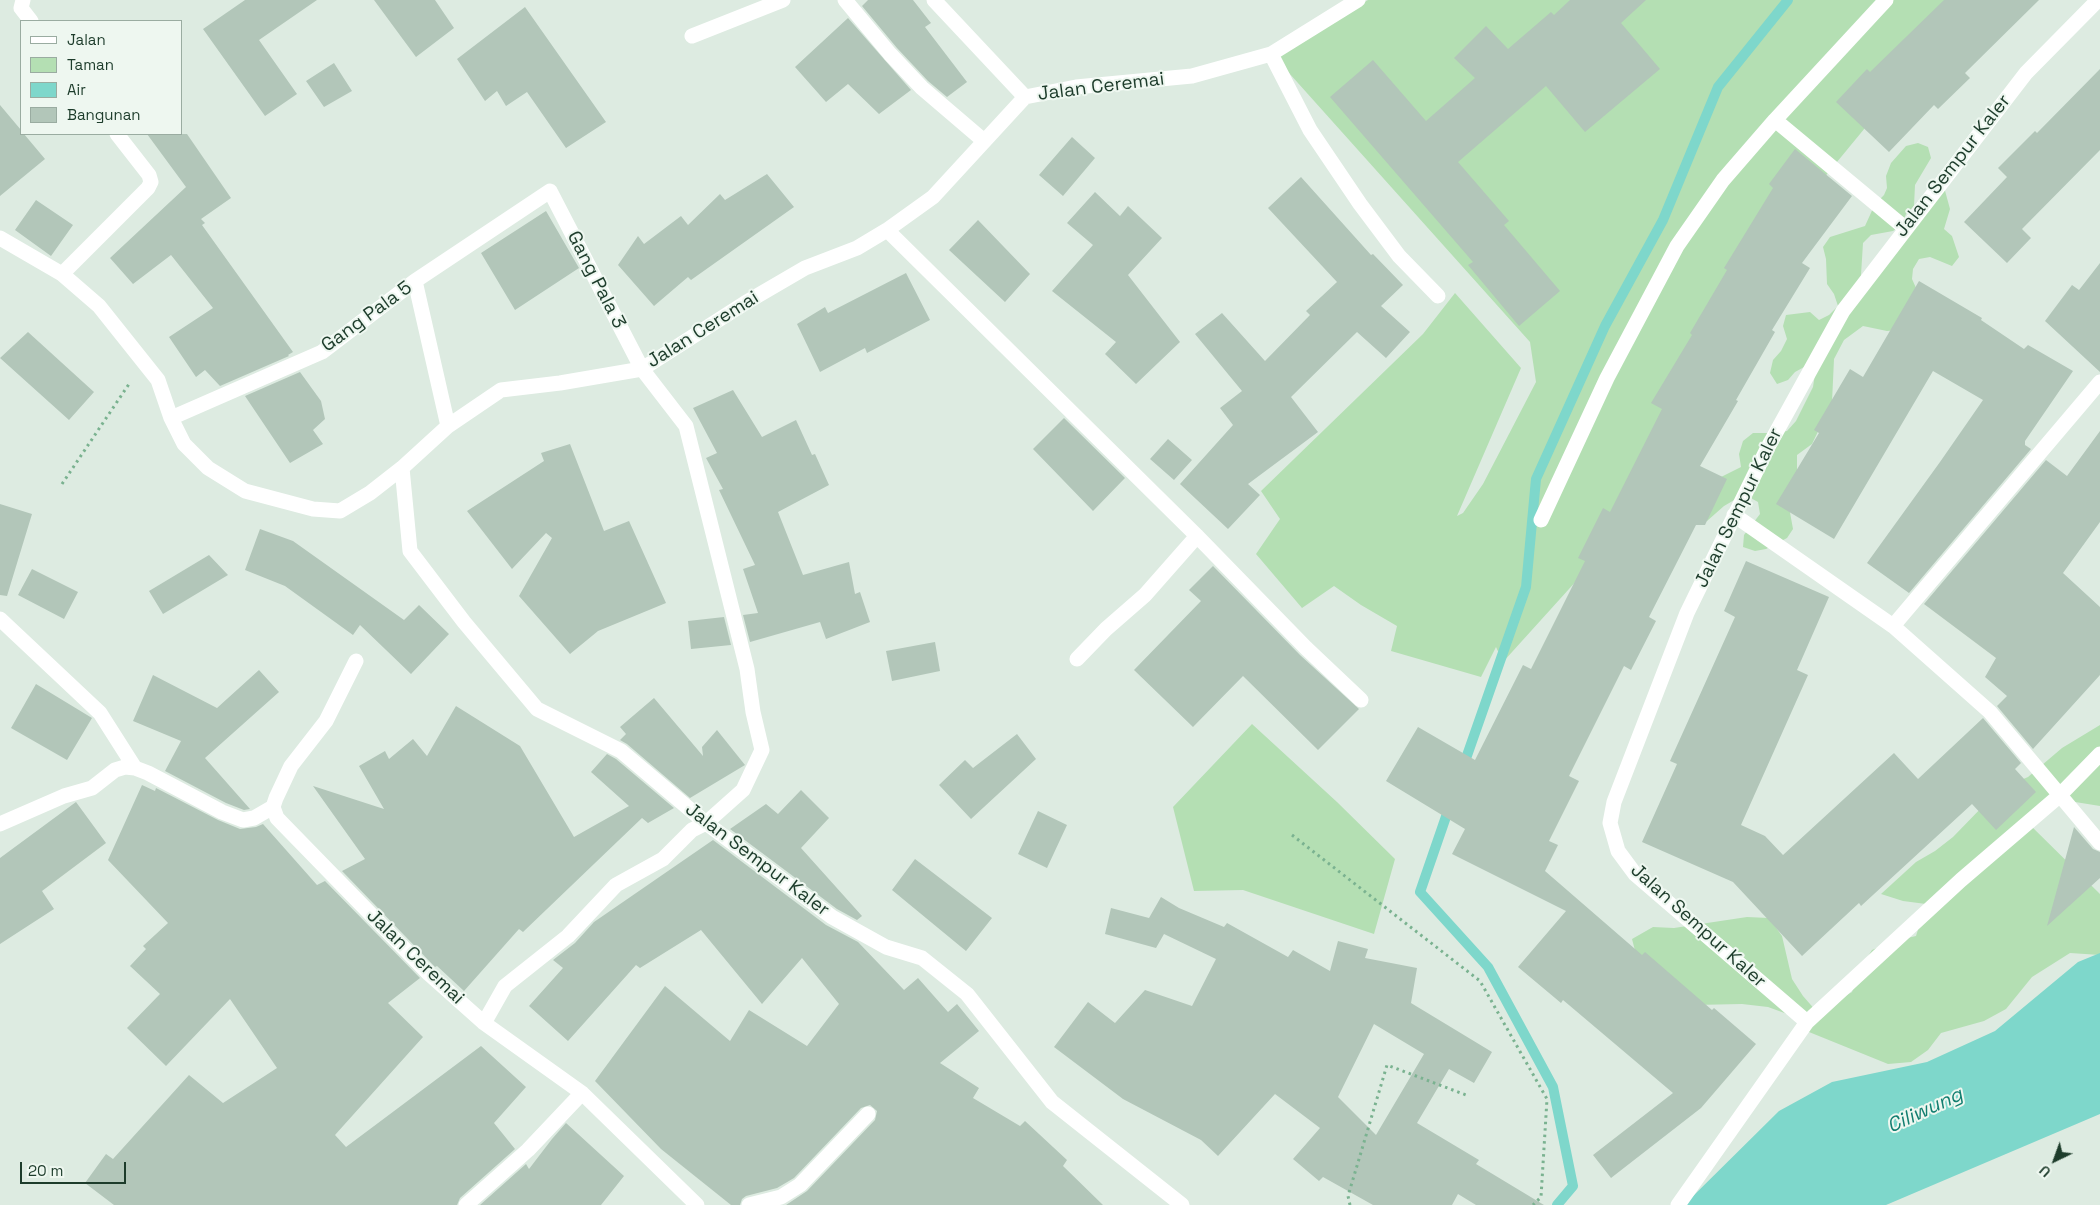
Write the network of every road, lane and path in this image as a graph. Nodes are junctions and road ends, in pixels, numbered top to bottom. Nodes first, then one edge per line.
1 (23, 0) edge
2 (783, 0) edge
3 (845, 0) edge
4 (934, 0) edge
5 (1358, 0) edge
6 (1886, 0) edge
7 (2098, 0) edge
8 (30, 20) edge
9 (692, 36) dead end
10 (1271, 54) junction
11 (1025, 97) junction
12 (1775, 120) junction
13 (118, 135) edge
14 (984, 141) junction
15 (550, 191) joint
16 (1905, 228) junction
17 (887, 230) junction
18 (0, 238) edge
19 (62, 274) junction
20 (415, 281) junction
21 (1438, 296) dead end
22 (145, 361) junction
23 (642, 369) junction
24 (2100, 382) edge
25 (171, 418) junction
26 (448, 426) junction
27 (402, 468) junction
28 (62, 484) dead end
29 (1734, 515) junction
30 (1541, 520) dead end
31 (1197, 536) junction
32 (0, 619) edge
33 (1893, 626) junction
34 (1077, 658) dead end
35 (356, 661) dead end
36 (1361, 700) dead end
37 (2100, 754) edge
38 (135, 768) junction
39 (2059, 796) junction
40 (273, 807) junction
41 (0, 824) edge
42 (706, 824) junction
43 (1292, 836) dead end
44 (2100, 843) edge
45 (1807, 1022) junction
46 (484, 1023) junction
47 (582, 1093) junction
48 (1466, 1095) dead end
49 (868, 1114) dead end
50 (466, 1205) edge
51 (697, 1205) edge
52 (749, 1205) edge
53 (1182, 1205) edge
54 (1350, 1205) edge
55 (1533, 1205) edge
56 (1678, 1205) edge

1 - 8 street
2 - 9 street
3 - 14 street
4 - 11 street
5 - 10 street, Jalan Ceremai
6 - 12 street
7 - 16 street, Jalan Sempur Kaler
10 - 11 street, Jalan Ceremai
10 - 21 street
11 - 14 street, Jalan Ceremai
12 - 16 street
12 - 30 street
13 - 19 street
14 - 17 street, Jalan Ceremai
15 - 20 street, Gang Pala 5
15 - 23 street, Gang Pala 3
16 - 29 street, Jalan Sempur Kaler
17 - 23 street, Jalan Ceremai
17 - 31 street
18 - 19 street, Jalan Ceremai
19 - 22 street, Jalan Ceremai
20 - 25 street, Gang Pala 5
20 - 26 street
22 - 25 street, Jalan Ceremai
22 - 28 path
23 - 26 street, Jalan Ceremai
23 - 42 street, Gang Pala 3
24 - 33 street
25 - 27 street, Jalan Ceremai
26 - 27 street, Jalan Ceremai
27 - 42 street, Jalan Sempur Kaler
29 - 33 street
29 - 45 street, Jalan Sempur Kaler
31 - 34 street
31 - 36 street
32 - 38 street
33 - 39 street
35 - 40 street
37 - 39 street
38 - 40 street
38 - 41 street
39 - 44 street
39 - 45 street
40 - 46 street, Jalan Ceremai
42 - 46 street, Gang Pala 3
42 - 53 street, Jalan Sempur Kaler
43 - 55 path
45 - 56 street
46 - 47 street, Jalan Ceremai
47 - 50 street
47 - 51 street, Jalan Ceremai
48 - 54 path
49 - 52 street

